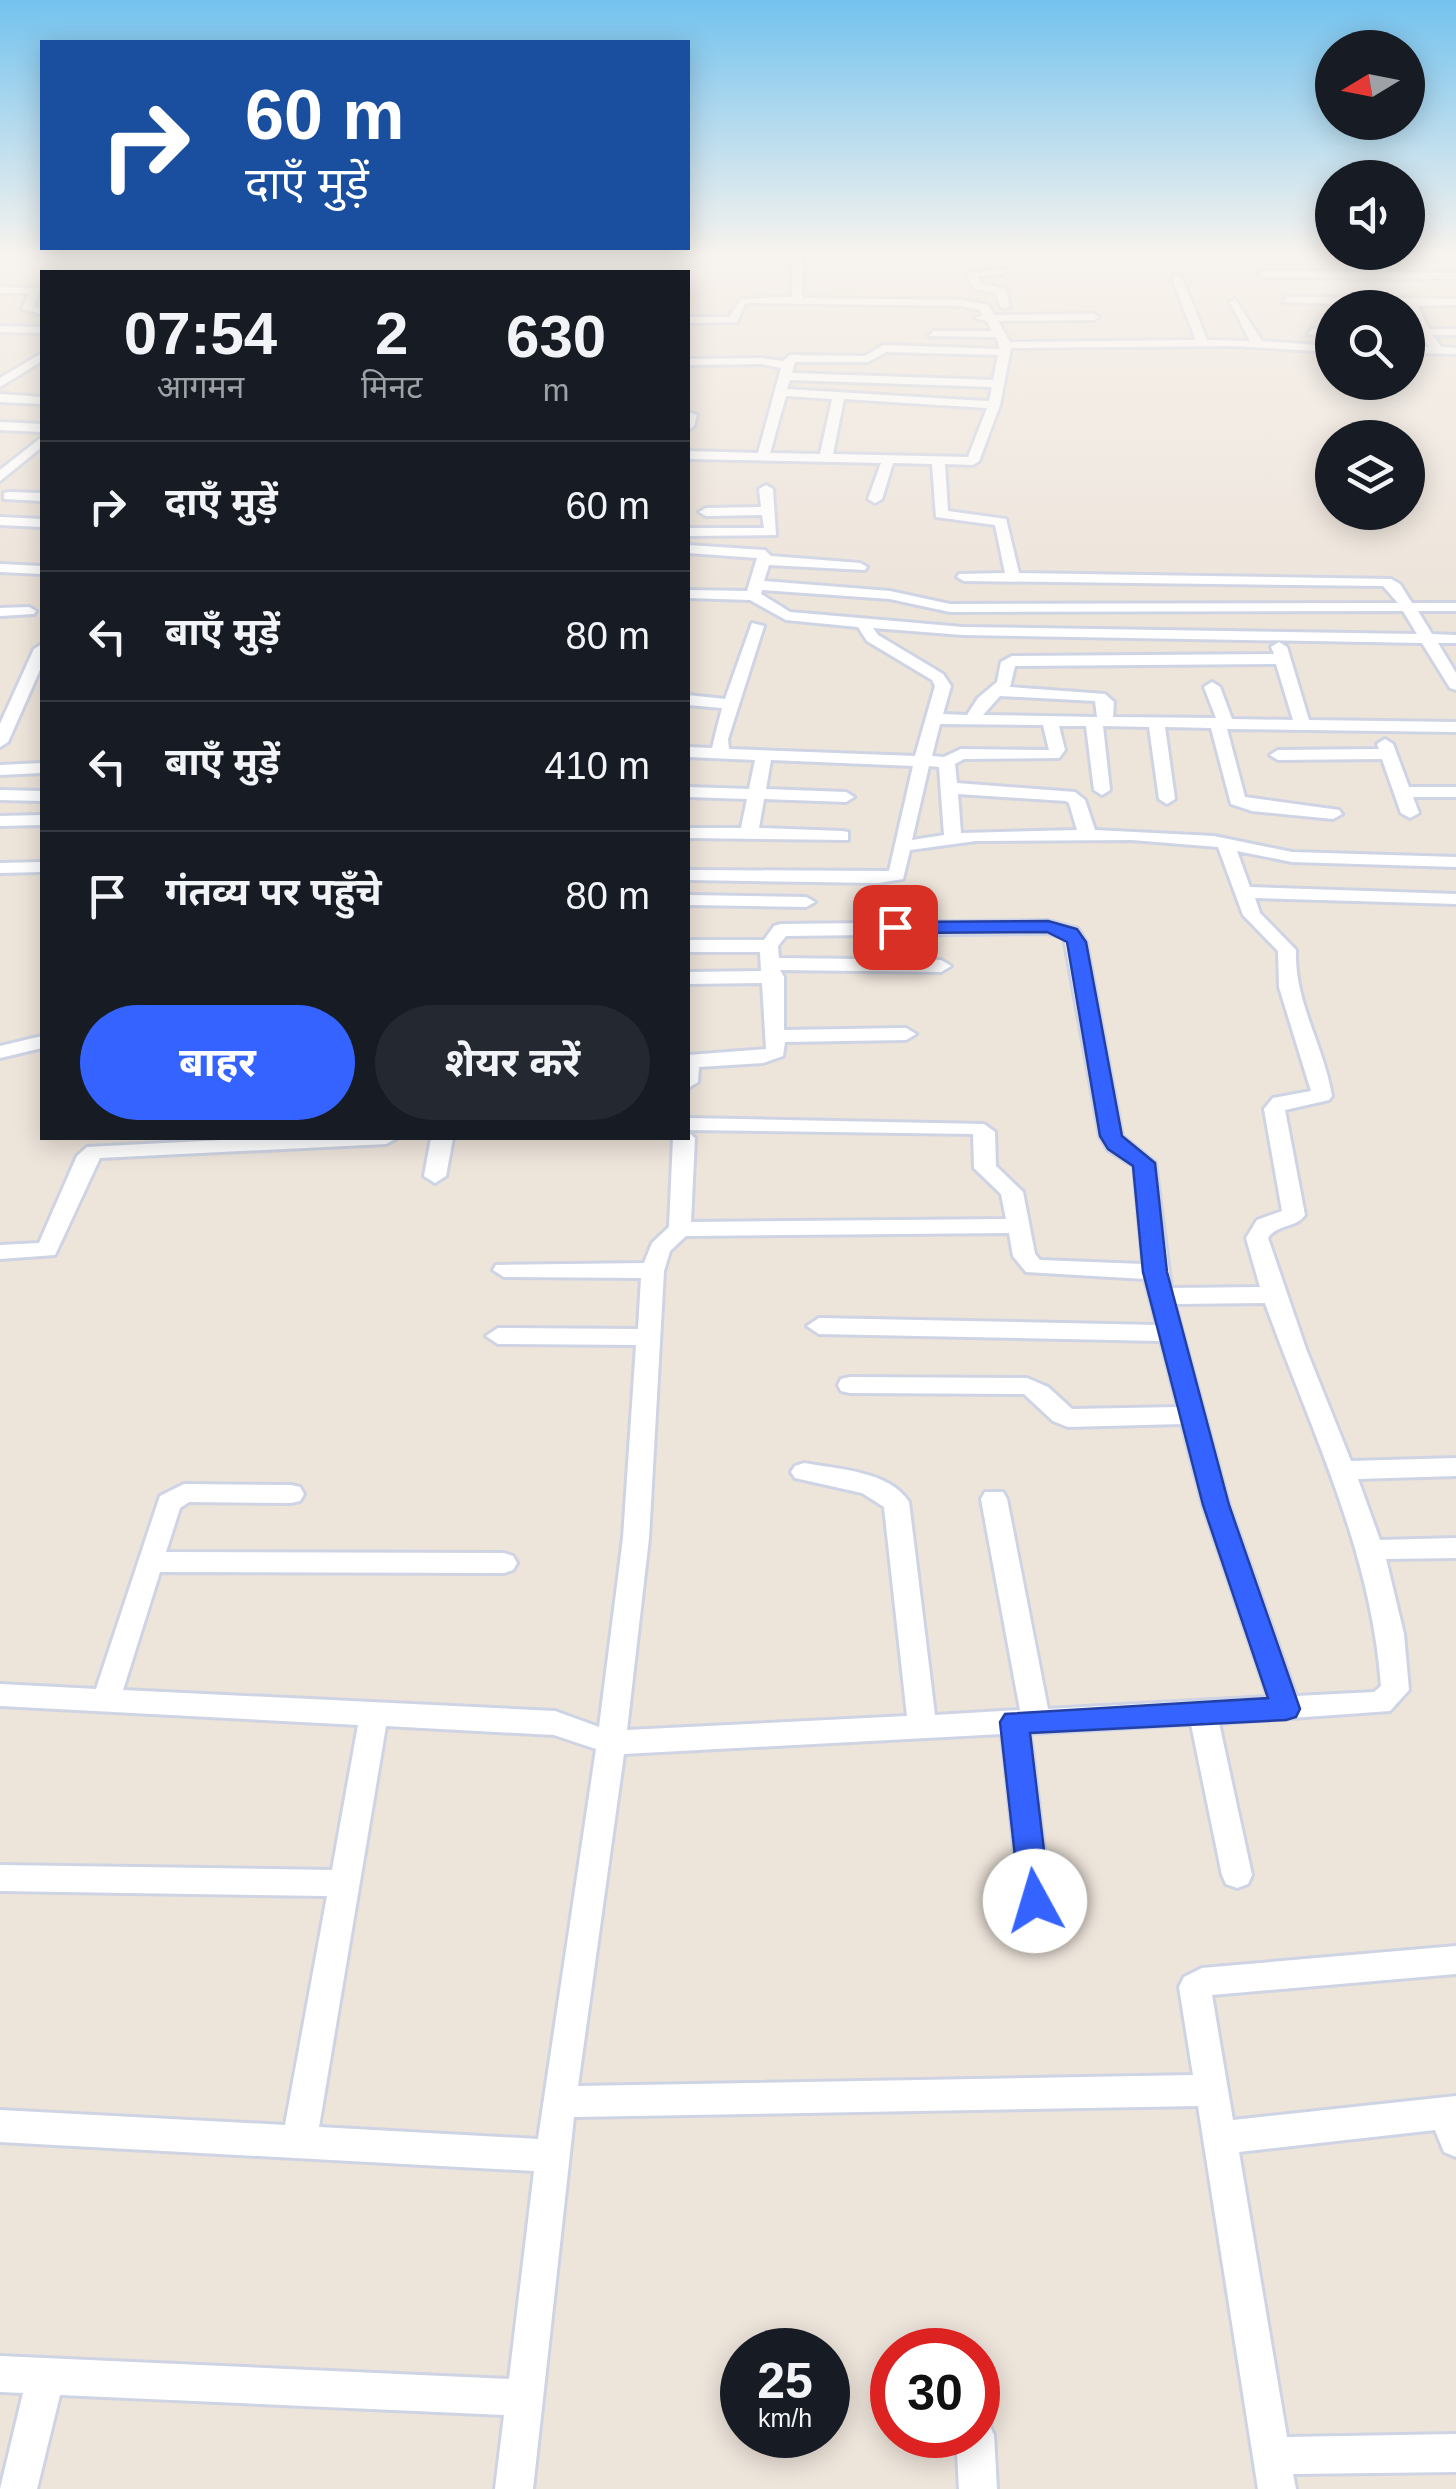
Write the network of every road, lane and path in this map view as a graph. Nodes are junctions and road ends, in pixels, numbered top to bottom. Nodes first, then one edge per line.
1 (24, 367) edge
2 (775, 367) edge
3 (787, 367) edge
4 (1000, 367) edge
5 (784, 371) junction
6 (2, 381) edge
7 (998, 384) junction
8 (779, 392) junction
9 (839, 395) junction
10 (0, 398) edge
11 (40, 400) edge
12 (994, 405) junction
13 (0, 426) edge
14 (40, 428) edge
15 (40, 442) edge
16 (690, 454) edge
17 (763, 456) junction
18 (826, 458) junction
19 (888, 460) junction
20 (938, 462) junction
21 (0, 478) edge
22 (766, 490) dead end
23 (9, 496) dead end
24 (40, 497) edge
25 (875, 499) dead end
26 (770, 511) junction
27 (706, 512) dead end
28 (0, 522) edge
29 (40, 522) edge
30 (690, 532) edge
31 (690, 549) edge
32 (765, 560) junction
33 (860, 567) dead end
34 (0, 568) edge
35 (40, 570) edge
36 (964, 577) dead end
37 (1012, 577) junction
38 (754, 591) junction
39 (840, 592) junction
40 (690, 594) edge
41 (1409, 608) junction
42 (1456, 608) edge
43 (1264, 609) junction
44 (0, 612) edge
45 (29, 612) dead end
46 (831, 620) junction
47 (863, 623) junction
48 (757, 626) dead end
49 (1276, 638) junction
50 (1429, 639) junction
51 (1456, 639) edge
52 (40, 653) edge
53 (1282, 659) junction
54 (1456, 685) edge
55 (1212, 687) dead end
56 (998, 691) junction
57 (690, 700) edge
58 (732, 704) junction
59 (936, 719) junction
60 (972, 720) junction
61 (1050, 721) junction
62 (1100, 722) junction
63 (1156, 723) junction
64 (1222, 724) junction
65 (1303, 725) junction
66 (1379, 726) junction
67 (1456, 727) edge
68 (1, 738) edge
69 (690, 752) edge
70 (720, 754) junction
71 (1389, 754) junction
72 (1278, 755) dead end
73 (764, 756) junction
74 (924, 760) junction
75 (947, 762) junction
76 (40, 768) edge
77 (0, 770) edge
78 (950, 788) junction
79 (1102, 790) dead end
80 (690, 792) edge
81 (1404, 792) junction
82 (1456, 792) edge
83 (758, 794) junction
84 (0, 796) edge
85 (40, 796) edge
86 (846, 797) dead end
87 (1167, 798) dead end
88 (1410, 813) dead end
89 (1334, 814) dead end
90 (40, 820) edge
91 (0, 821) edge
92 (690, 833) edge
93 (749, 833) junction
94 (842, 836) dead end
95 (952, 837) junction
96 (1088, 837) junction
97 (1225, 843) junction
98 (905, 846) junction
99 (1456, 862) edge
100 (40, 867) edge
101 (0, 868) edge
102 (690, 875) edge
103 (1242, 892) junction
104 (690, 900) edge
105 (1456, 900) edge
106 (806, 902) dead end
107 (690, 946) edge
108 (772, 962) junction
109 (941, 966) dead end
110 (690, 978) edge
111 (906, 1034) dead end
112 (778, 1036) junction
113 (40, 1042) edge
114 (0, 1052) edge
115 (690, 1062) edge
116 (690, 1124) edge
117 (344, 1140) edge
118 (442, 1140) edge
119 (684, 1140) edge
120 (435, 1176) dead end
121 (1018, 1226) junction
122 (680, 1229) junction
123 (0, 1252) edge
124 (504, 1270) dead end
125 (653, 1271) junction
126 (1155, 1272) junction
127 (1274, 1295) junction
128 (1162, 1296) junction
129 (819, 1326) dead end
130 (1172, 1333) junction
131 (498, 1336) dead end
132 (648, 1338) junction
133 (850, 1385) dead end
134 (1193, 1415) junction
135 (1456, 1467) edge
136 (1340, 1470) junction
137 (804, 1472) dead end
138 (291, 1494) dead end
139 (994, 1499) dead end
140 (1456, 1548) edge
141 (1368, 1550) junction
142 (150, 1562) junction
143 (504, 1563) dead end
144 (0, 1695) edge
145 (106, 1700) junction
146 (1286, 1709) junction
147 (1203, 1713) junction
148 (374, 1714) junction
149 (1025, 1722) junction
150 (922, 1727) junction
151 (611, 1742) junction
152 (1238, 1875) dead end
153 (0, 1878) edge
154 (344, 1883) junction
155 (1035, 1901) dead end
156 (1456, 1960) edge
157 (1209, 2090) junction
158 (559, 2102) junction
159 (1453, 2122) edge
160 (0, 2126) edge
161 (1217, 2138) junction
162 (299, 2143) junction
163 (553, 2156) junction
164 (0, 2374) edge
165 (46, 2376) junction
166 (525, 2398) junction
167 (1456, 2452) edge
168 (976, 2458) edge
169 (1274, 2472) edge
170 (18, 2489) edge
171 (514, 2489) edge
172 (978, 2489) edge

1 - 6 street
2 - 5 street
3 - 5 street
4 - 7 street
5 - 7 street
5 - 8 street
7 - 12 street
8 - 9 street
8 - 17 street
9 - 12 street
9 - 18 street
10 - 11 street
12 - 20 street
13 - 14 street
15 - 21 street
16 - 17 street
17 - 18 street
18 - 19 street
19 - 20 street
19 - 25 street
20 - 37 street
22 - 26 street
23 - 24 street
26 - 27 street
26 - 30 street
28 - 29 street
31 - 32 street
32 - 33 street
32 - 38 street
34 - 35 street
36 - 37 street
37 - 41 street
38 - 39 street
38 - 40 street
38 - 46 street
39 - 43 street
39 - 46 street
41 - 42 street
41 - 43 street
41 - 50 street
43 - 49 street
44 - 45 street
46 - 47 street
47 - 49 street
47 - 59 street
48 - 58 street
49 - 50 street
49 - 53 street
50 - 51 street
50 - 54 street
52 - 68 street
53 - 56 street
53 - 65 street
55 - 64 street
56 - 60 street
56 - 62 street
57 - 58 street
58 - 70 street
59 - 60 street
59 - 74 street
60 - 61 street
61 - 62 street
61 - 75 street
62 - 63 street
62 - 79 street
63 - 64 street
63 - 87 street
64 - 65 street
64 - 89 street
65 - 66 street
66 - 67 street
66 - 71 street
69 - 70 street
70 - 73 street
71 - 72 street
71 - 81 street
73 - 74 street
73 - 83 street
74 - 75 street
74 - 98 street
75 - 78 street
76 - 77 street
78 - 95 street
78 - 96 street
80 - 83 street
81 - 82 street
81 - 88 street
83 - 86 street
83 - 93 street
84 - 85 street
90 - 91 street
92 - 93 street
93 - 94 street
95 - 96 street
95 - 98 street
96 - 97 street
97 - 99 street
97 - 103 street
98 - 102 street
100 - 101 street
103 - 105 street
103 - 127 street
104 - 106 street
107 - 108 street
108 - 109 street
108 - 110 street
108 - 112 street
108 - 126 street
111 - 112 street
112 - 115 street
113 - 114 street
116 - 121 street
117 - 123 street
118 - 120 street
119 - 122 street
121 - 122 street
121 - 126 street
122 - 125 street
124 - 125 street
125 - 132 street
126 - 128 street
127 - 128 street
127 - 136 street
128 - 130 street
129 - 130 street
130 - 134 street
131 - 132 street
132 - 151 street
133 - 134 street
134 - 146 street
135 - 136 street
136 - 141 street
137 - 150 street
138 - 142 street
139 - 149 street
140 - 141 street
141 - 146 street
142 - 143 street
142 - 145 street
144 - 145 street
145 - 148 street
146 - 147 street
147 - 149 street
147 - 152 street
148 - 151 street
148 - 154 street
149 - 150 street
149 - 155 street
150 - 151 street
151 - 158 street
153 - 154 street
154 - 162 street
156 - 157 street
157 - 158 street
157 - 161 street
158 - 163 street
159 - 161 street
160 - 162 street
161 - 169 street
162 - 163 street
163 - 166 street
164 - 165 street
165 - 166 street
165 - 170 street
166 - 171 street
167 - 169 street
168 - 172 street

